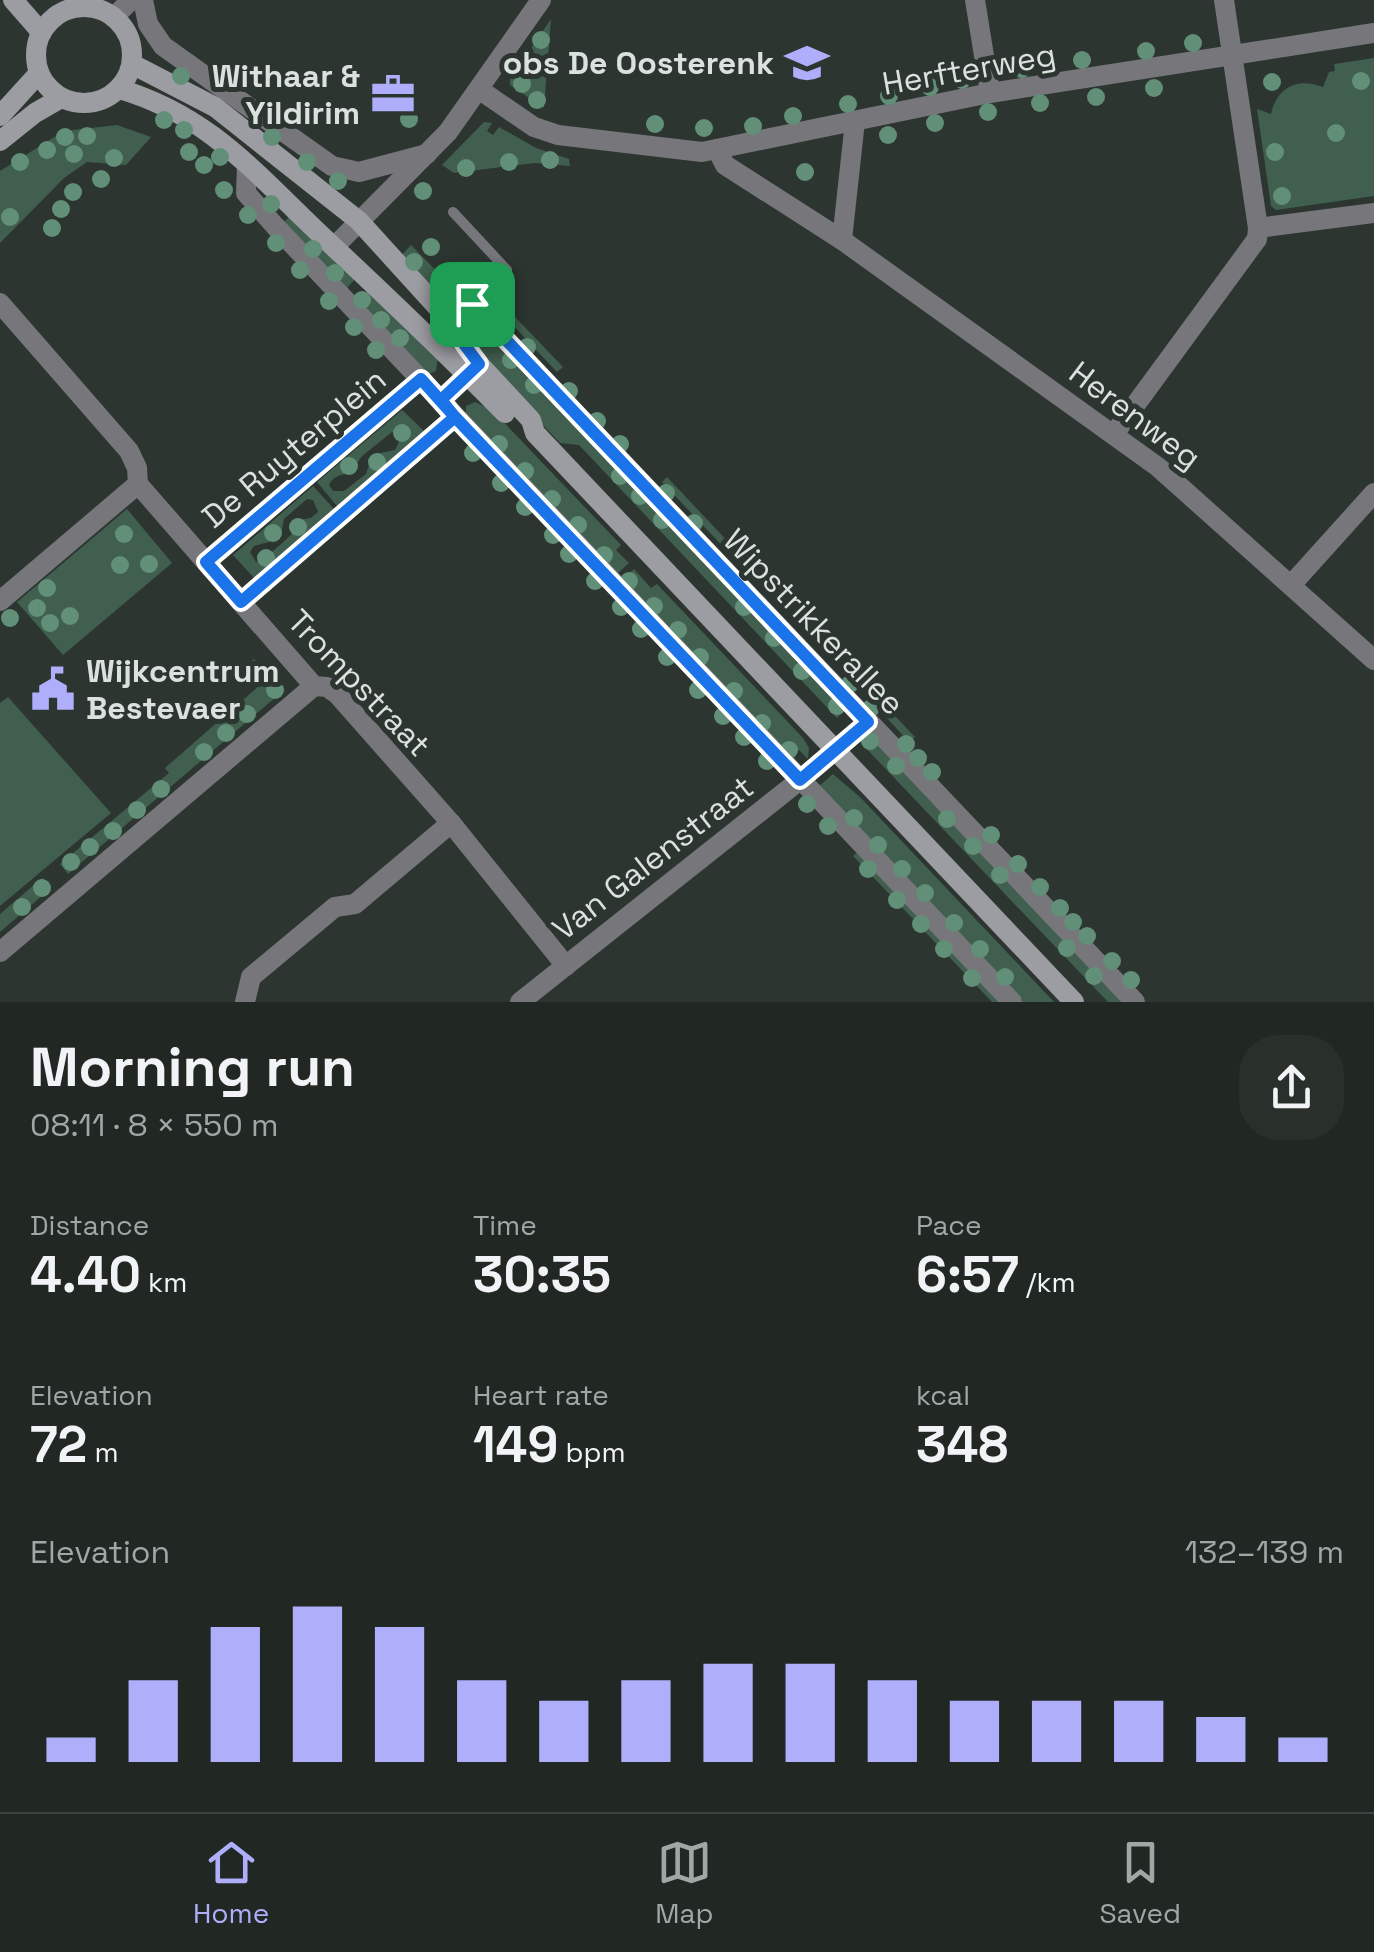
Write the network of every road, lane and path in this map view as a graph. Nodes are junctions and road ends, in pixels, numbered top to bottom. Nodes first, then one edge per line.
1 (13, 0) edge
2 (131, 0) edge
3 (143, 0) edge
4 (542, 0) edge
5 (975, 0) edge
6 (1224, 0) edge
7 (63, 4) edge
8 (114, 17) junction
9 (42, 32) junction
10 (1374, 34) edge
11 (1233, 56) junction
12 (132, 64) junction
13 (39, 74) junction
14 (119, 89) junction
15 (480, 90) junction
16 (990, 93) junction
17 (60, 98) junction
18 (0, 116) edge
19 (855, 121) junction
20 (0, 142) edge
21 (717, 149) junction
22 (427, 154) junction
23 (247, 164) junction
24 (453, 212) dead end
25 (1374, 213) edge
26 (359, 222) junction
27 (1258, 228) junction
28 (842, 240) junction
29 (334, 247) junction
30 (0, 304) edge
31 (472, 304) junction
32 (449, 324) junction
33 (473, 370) junction
34 (421, 379) junction
35 (441, 400) junction
36 (455, 417) junction
37 (1114, 434) junction
38 (138, 484) junction
39 (1374, 494) edge
40 (206, 562) junction
41 (1292, 584) junction
42 (0, 601) edge
43 (241, 602) junction
44 (1374, 660) edge
45 (314, 686) junction
46 (868, 722) junction
47 (835, 750) junction
48 (800, 780) junction
49 (450, 823) junction
50 (0, 952) edge
51 (566, 966) junction
52 (246, 1002) edge
53 (520, 1002) edge
54 (1012, 1002) edge
55 (1074, 1002) edge
56 (1136, 1002) edge

1 - 9 main road
2 - 8 street
3 - 22 street
4 - 15 street
5 - 16 street
6 - 11 street
7 - 8 main road
7 - 9 main road
8 - 12 main road
9 - 13 main road
10 - 11 street, Herfterweg
11 - 16 street, Herfterweg
11 - 27 street
12 - 14 main road
12 - 26 main road
13 - 17 main road
13 - 18 main road
14 - 17 main road
14 - 23 main road
15 - 21 street
15 - 22 street
16 - 19 street, Herfterweg
17 - 20 main road
19 - 21 street, Herfterweg
19 - 28 street
21 - 28 street, Herenweg
22 - 26 street
23 - 29 main road
23 - 34 street
24 - 31 lane
25 - 27 street
26 - 29 street
26 - 32 main road
27 - 37 street
28 - 37 street, Herenweg
29 - 33 main road
30 - 38 street, Trompstraat
31 - 32 street
31 - 46 street, Wipstrikkerallee
32 - 33 main road
33 - 35 street
33 - 47 main road
34 - 35 street
34 - 40 street, De Ruyterplein
35 - 36 street
36 - 43 street
36 - 48 street
37 - 41 street, Herenweg
38 - 40 street, Trompstraat
38 - 42 street
39 - 41 street
40 - 43 street, Trompstraat
41 - 44 street, Herenweg
43 - 45 street, Trompstraat
45 - 49 street, Trompstraat
45 - 50 street
46 - 47 street, Van Galenstraat
46 - 56 street, Wipstrikkerallee
47 - 48 street, Van Galenstraat
47 - 55 main road
48 - 51 street, Van Galenstraat
48 - 54 street
49 - 51 street, Trompstraat
49 - 52 street
51 - 53 street, Van Galenstraat

